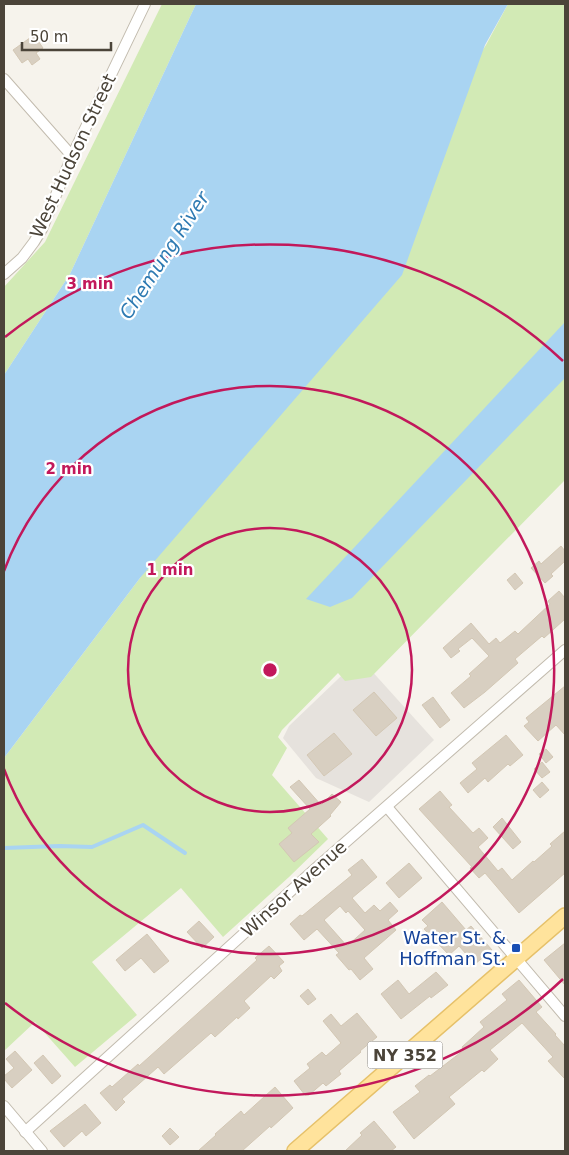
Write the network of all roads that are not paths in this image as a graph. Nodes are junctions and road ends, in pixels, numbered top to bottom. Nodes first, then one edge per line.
1 (145, 4) edge
2 (4, 79) edge
3 (72, 156) junction
4 (4, 274) edge
5 (565, 650) edge
6 (387, 807) junction
7 (565, 916) edge
8 (517, 960) junction
9 (565, 1016) edge
10 (4, 1106) edge
11 (25, 1132) junction
12 (42, 1151) edge
13 (295, 1151) edge

1 - 3 street, West Hudson Street
2 - 3 street
3 - 4 street, West Hudson Street
5 - 6 street, Winsor Avenue
6 - 8 street
6 - 11 street, Winsor Avenue
7 - 8 main road, NY 352
8 - 9 street
8 - 13 main road, NY 352
10 - 11 street
11 - 12 street

